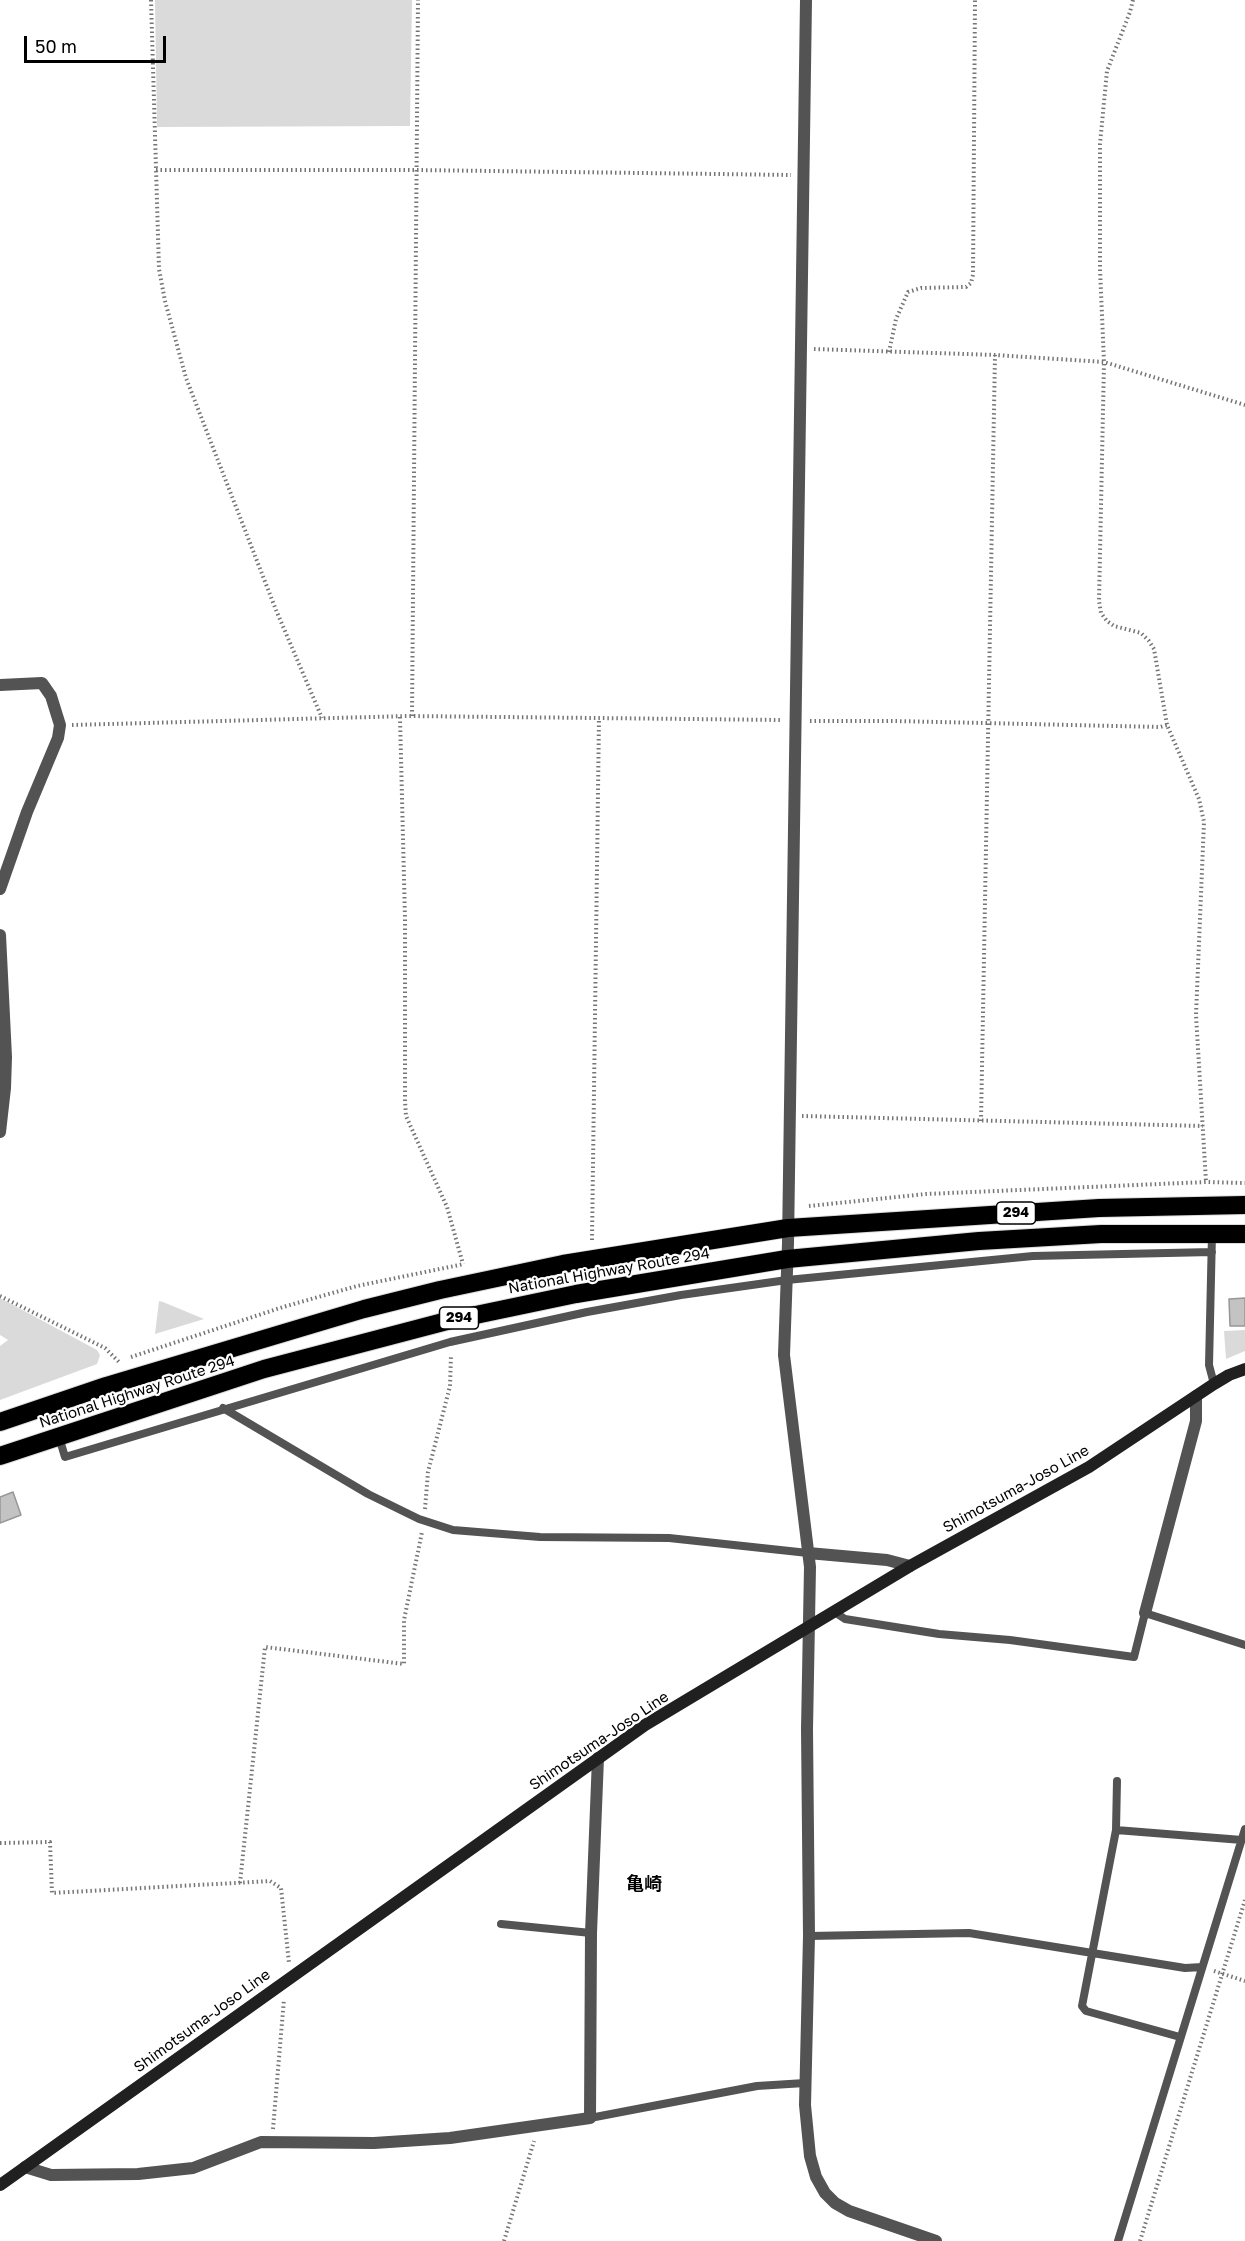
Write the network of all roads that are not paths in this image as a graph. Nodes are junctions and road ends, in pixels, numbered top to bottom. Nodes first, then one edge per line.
1 (806, 0) edge
2 (0, 685) edge
3 (0, 888) edge
4 (0, 935) edge
5 (0, 1132) edge
6 (1245, 1205) edge
7 (788, 1228) junction
8 (1245, 1234) edge
9 (1212, 1243) junction
10 (787, 1259) junction
11 (787, 1280) junction
12 (1245, 1369) edge
13 (1214, 1384) junction
14 (1196, 1396) junction
15 (223, 1408) junction
16 (0, 1422) edge
17 (58, 1436) junction
18 (0, 1456) edge
19 (808, 1553) junction
20 (910, 1566) junction
21 (833, 1611) junction
22 (1145, 1613) junction
23 (809, 1625) junction
24 (1245, 1645) edge
25 (598, 1758) junction
26 (1117, 1781) dead end
27 (1245, 1829) edge
28 (1116, 1830) junction
29 (1242, 1840) junction
30 (501, 1924) dead end
31 (591, 1934) junction
32 (809, 1936) junction
33 (1093, 1953) junction
34 (1202, 1967) junction
35 (1180, 2037) junction
36 (805, 2083) junction
37 (590, 2118) junction
38 (25, 2167) junction
39 (0, 2185) edge
40 (936, 2241) edge
41 (1118, 2241) edge

1 - 7 street
2 - 3 street
4 - 5 street
6 - 7 highway, National Highway Route 294 / 294
7 - 10 street
7 - 16 highway, National Highway Route 294 / 294
8 - 9 highway, National Highway Route 294 / 294
9 - 10 highway, National Highway Route 294 / 294
9 - 11 lane
9 - 13 lane
10 - 11 street
10 - 17 highway, National Highway Route 294 / 294
11 - 15 lane
11 - 19 street
12 - 13 main road, Shimotsuma-Joso Line
13 - 14 main road, Shimotsuma-Joso Line
14 - 20 main road, Shimotsuma-Joso Line
14 - 22 street
15 - 17 lane
15 - 19 lane
17 - 18 highway, National Highway Route 294 / 294
19 - 20 street
19 - 23 street
20 - 21 main road, Shimotsuma-Joso Line
21 - 22 lane
21 - 23 main road, Shimotsuma-Joso Line
22 - 24 lane
23 - 25 main road, Shimotsuma-Joso Line
23 - 32 street
25 - 31 street
25 - 38 main road, Shimotsuma-Joso Line
26 - 28 lane
27 - 29 lane
28 - 29 lane
28 - 33 lane
29 - 34 lane
30 - 31 lane
31 - 37 street
32 - 33 lane
32 - 36 street
33 - 34 lane
33 - 35 lane
34 - 35 lane
35 - 41 lane
36 - 37 lane
36 - 40 street
37 - 38 street
38 - 39 main road, Shimotsuma-Joso Line

